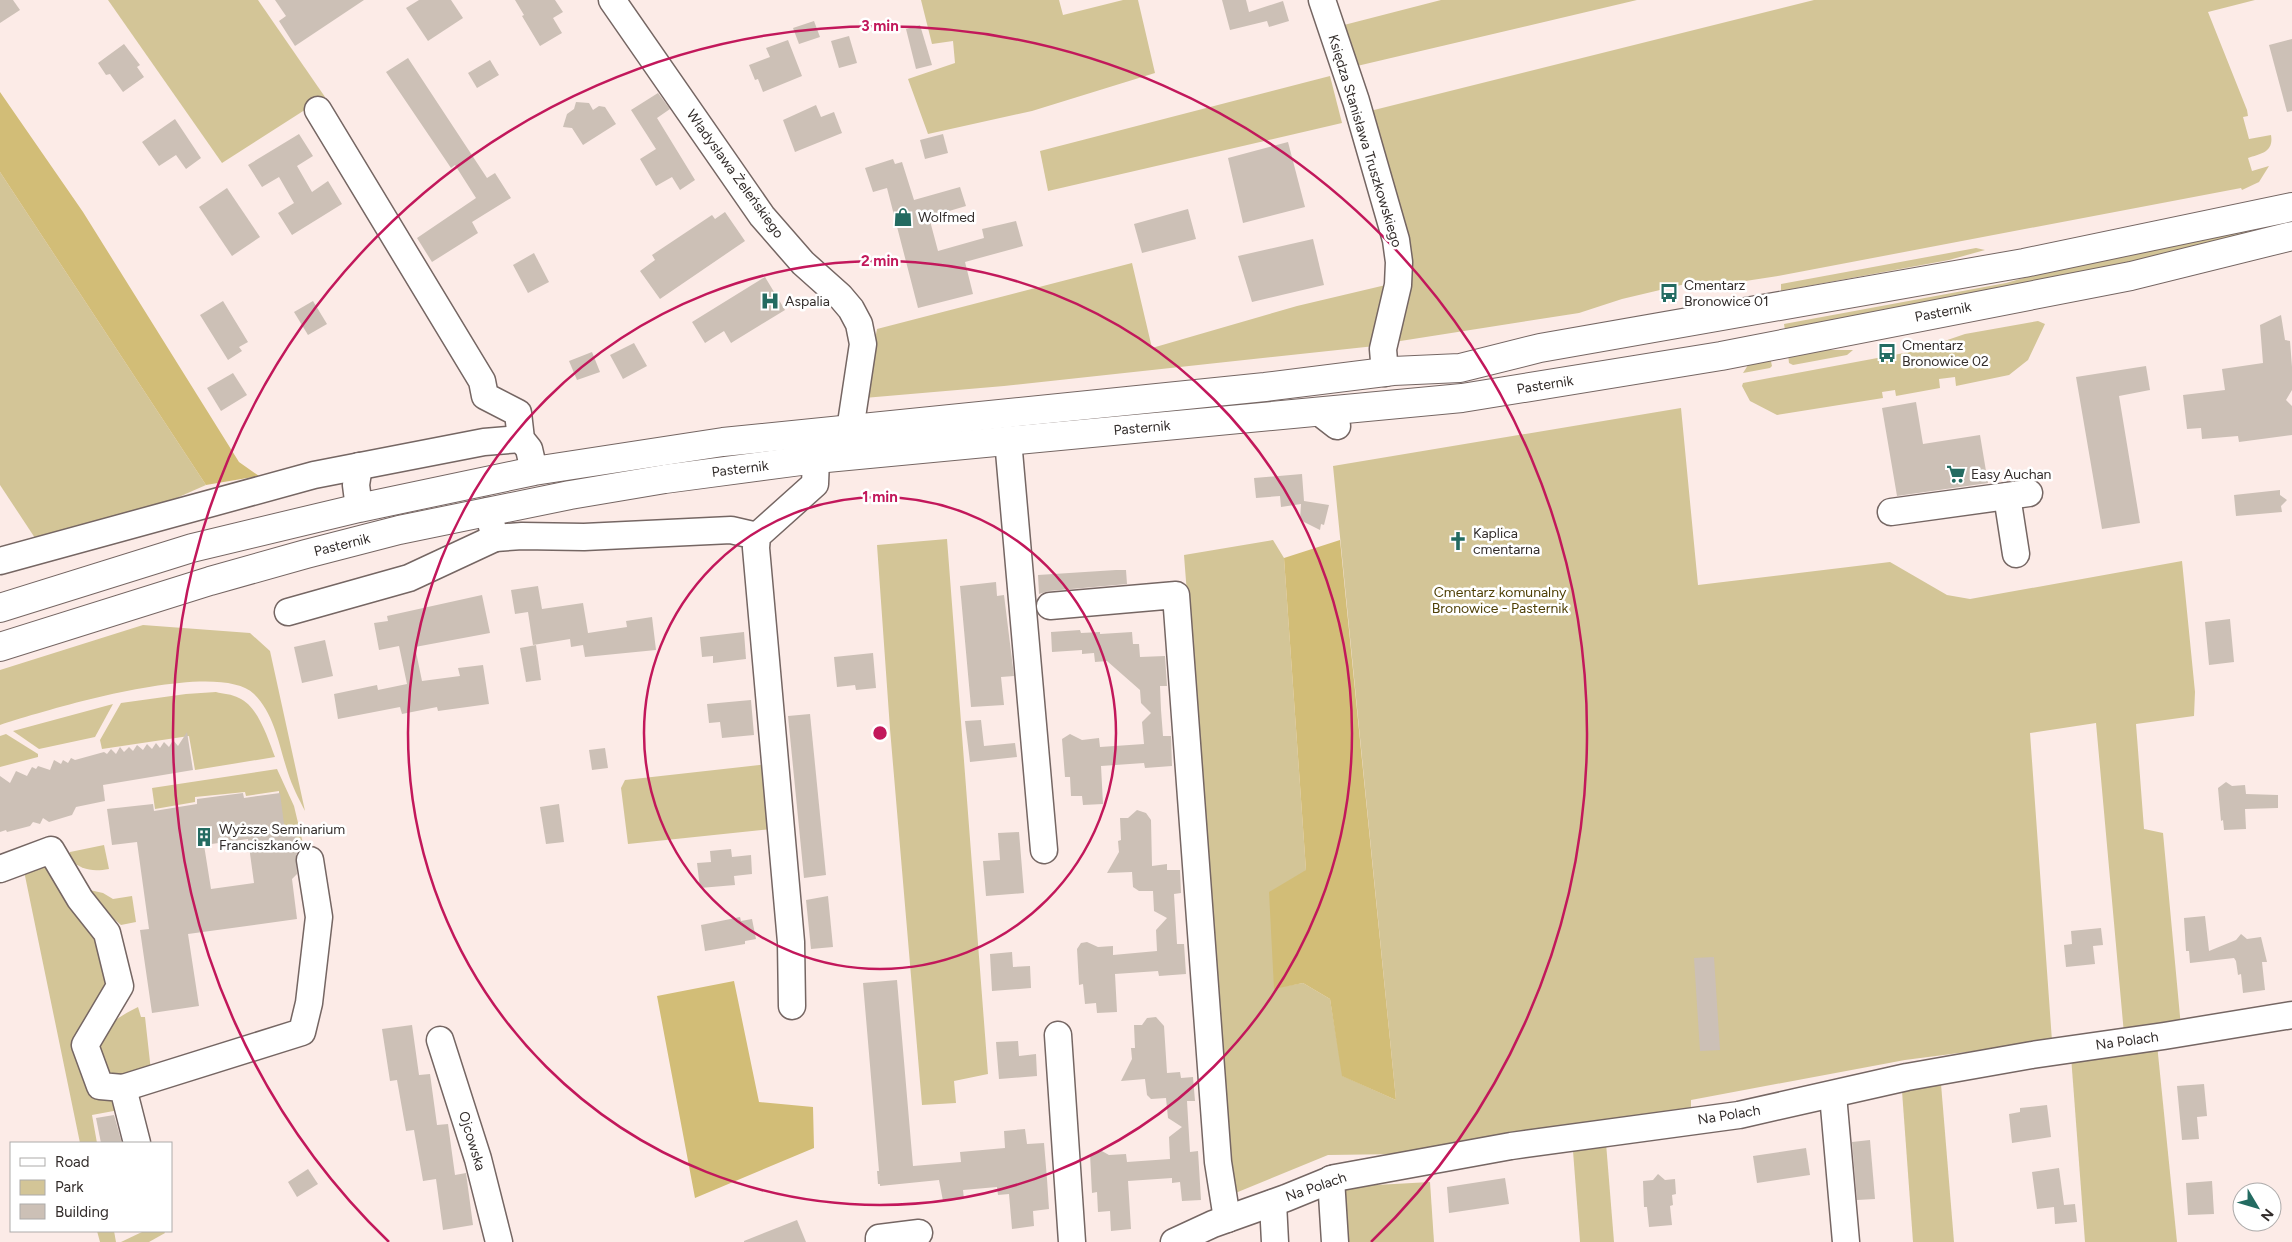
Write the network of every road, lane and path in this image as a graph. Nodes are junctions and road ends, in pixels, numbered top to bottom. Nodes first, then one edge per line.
1 (612, 0) edge
2 (1322, 0) edge
3 (318, 110) dead end
4 (2292, 207) edge
5 (2292, 236) edge
6 (1385, 372) junction
7 (485, 396) junction
8 (850, 430) junction
9 (521, 439) junction
10 (1008, 440) junction
11 (484, 442) junction
12 (816, 459) junction
13 (359, 466) junction
14 (534, 471) junction
15 (359, 508) junction
16 (488, 511) junction
17 (1892, 512) dead end
18 (757, 536) junction
19 (495, 538) junction
20 (2016, 554) dead end
21 (0, 561) edge
22 (1050, 606) dead end
23 (0, 608) edge
24 (288, 612) dead end
25 (0, 647) edge
26 (1044, 850) dead end
27 (310, 860) dead end
28 (0, 869) edge
29 (792, 1006) dead end
30 (2292, 1015) edge
31 (1058, 1035) dead end
32 (440, 1040) dead end
33 (123, 1088) junction
34 (1833, 1095) junction
35 (137, 1142) edge
36 (1332, 1179) junction
37 (1273, 1203) junction
38 (1226, 1219) junction
39 (919, 1233) dead end
40 (499, 1242) edge
41 (879, 1242) edge
42 (1072, 1242) edge
43 (1174, 1242) edge
44 (1275, 1242) edge
45 (1335, 1242) edge
46 (1846, 1242) edge

1 - 8 street, Władysława Żeleńskiego
2 - 6 street, Księdza Stanisława Truszkowskiego
3 - 7 street
4 - 6 main road, Pasternik
5 - 10 main road, Pasternik
6 - 8 main road, Pasternik
7 - 9 street
7 - 11 street
8 - 14 main road, Pasternik
9 - 11 street
9 - 14 street
10 - 12 main road, Pasternik
10 - 26 street
11 - 13 street
12 - 16 main road, Pasternik
12 - 18 street
13 - 15 street
13 - 21 street
14 - 15 main road, Pasternik
15 - 23 main road, Pasternik
16 - 19 street
16 - 25 main road, Pasternik
17 - 20 street
18 - 19 street
18 - 29 street
19 - 24 street
22 - 38 street
27 - 33 street
28 - 33 street
30 - 34 street, Na Polach
31 - 42 street
32 - 40 street, Ojcowska
33 - 35 street
34 - 36 street, Na Polach
34 - 46 street
36 - 37 street, Na Polach
36 - 45 street
37 - 38 street, Na Polach
37 - 44 street
38 - 43 street, Na Polach
39 - 41 street

